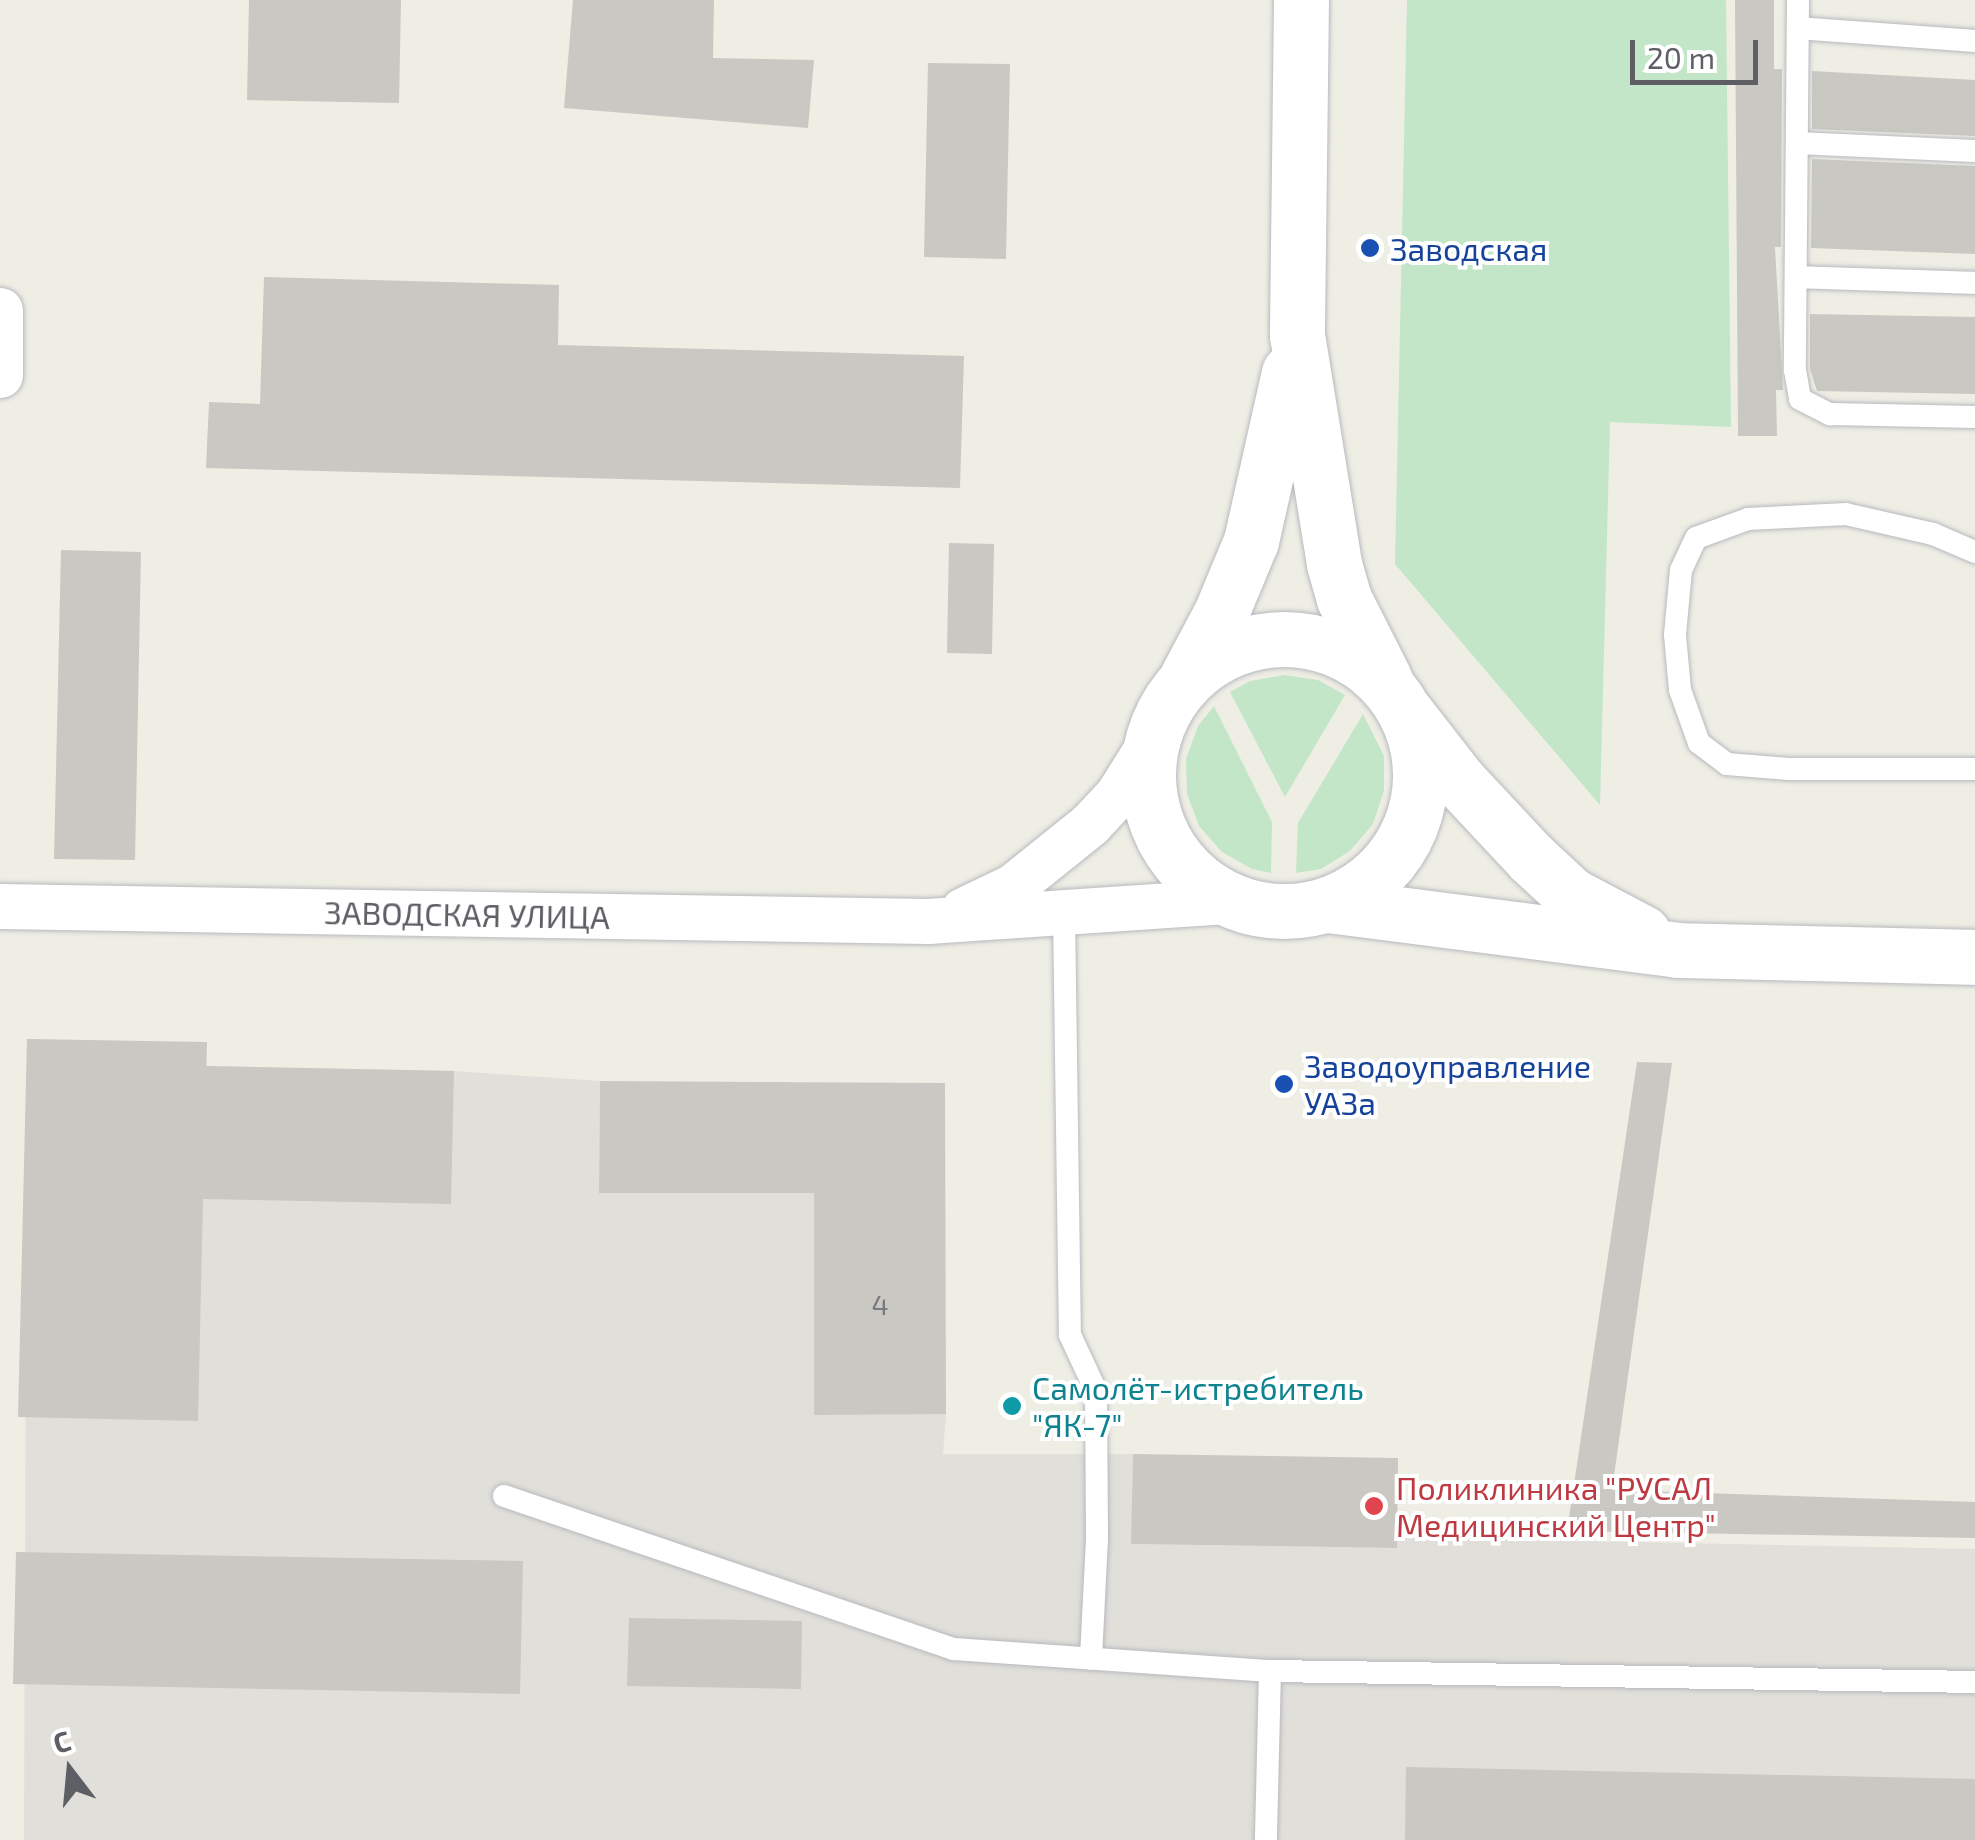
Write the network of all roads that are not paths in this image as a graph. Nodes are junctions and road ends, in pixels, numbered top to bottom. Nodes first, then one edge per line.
1 (1301, 0) edge
2 (1798, 0) edge
3 (1798, 28) junction
4 (1975, 41) edge
5 (1797, 143) junction
6 (1975, 151) edge
7 (1796, 276) junction
8 (1975, 282) edge
9 (0, 310) edge
10 (1297, 335) junction
11 (0, 375) edge
12 (1975, 417) edge
13 (1975, 552) edge
14 (1185, 680) junction
15 (1399, 702) junction
16 (1151, 741) junction
17 (1975, 770) edge
18 (1230, 902) junction
19 (1328, 905) junction
20 (0, 906) edge
21 (1064, 912) junction
22 (933, 921) junction
23 (1677, 950) junction
24 (1975, 957) edge
25 (504, 1496) dead end
26 (1091, 1659) junction
27 (1270, 1672) junction
28 (1975, 1682) edge
29 (1266, 1840) edge

1 - 10 main road
2 - 3 lane
3 - 4 lane
3 - 5 lane
5 - 6 lane
5 - 7 lane
7 - 8 lane
7 - 12 lane
9 - 11 street
10 - 14 main road
10 - 15 main road
13 - 17 lane
14 - 15 main road
14 - 16 main road
15 - 19 main road
15 - 23 main road
16 - 18 main road
16 - 22 street
18 - 19 main road
18 - 21 street, ЗАВОДСКАЯ УЛИЦА
19 - 23 main road
20 - 22 street, ЗАВОДСКАЯ УЛИЦА
21 - 22 street, ЗАВОДСКАЯ УЛИЦА
21 - 26 lane
23 - 24 main road
25 - 26 lane
26 - 27 lane
27 - 28 lane
27 - 29 lane

